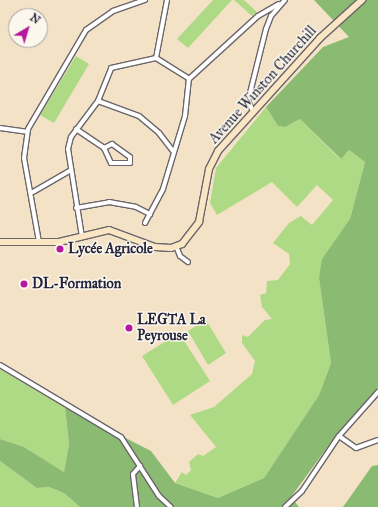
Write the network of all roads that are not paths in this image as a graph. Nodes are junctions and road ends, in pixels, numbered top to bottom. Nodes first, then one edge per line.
1 (145, 0) edge
2 (167, 0) edge
3 (285, 0) edge
4 (362, 0) edge
5 (279, 4) junction
6 (156, 58) junction
7 (189, 79) junction
8 (98, 100) junction
9 (253, 111) junction
10 (0, 128) edge
11 (76, 129) junction
12 (27, 132) junction
13 (104, 148) junction
14 (174, 152) junction
15 (71, 170) junction
16 (33, 192) junction
17 (76, 208) junction
18 (150, 214) junction
19 (145, 223) dead end
20 (83, 237) junction
21 (0, 242) edge
22 (40, 242) junction
23 (176, 246) junction
24 (188, 262) dead end
25 (0, 365) edge
26 (378, 392) edge
27 (339, 436) junction
28 (378, 440) edge
29 (140, 466) junction
30 (137, 507) edge
31 (171, 507) edge
32 (285, 507) edge

1 - 12 street
2 - 6 street
3 - 5 street
4 - 9 main road, Avenue Winston Churchill
5 - 7 street
5 - 9 street
6 - 7 street
6 - 8 street
7 - 14 street
8 - 11 street
8 - 14 street
9 - 23 main road, Avenue Winston Churchill
10 - 12 street
11 - 13 street
11 - 15 street
12 - 16 street
13 - 13 street
14 - 18 street
15 - 16 street
15 - 17 street
16 - 22 street
17 - 18 street
17 - 20 street
18 - 19 street
20 - 22 main road
20 - 23 main road
21 - 22 main road
23 - 24 street
25 - 29 street
26 - 27 street
27 - 28 street
27 - 32 street
29 - 30 street
29 - 31 street

